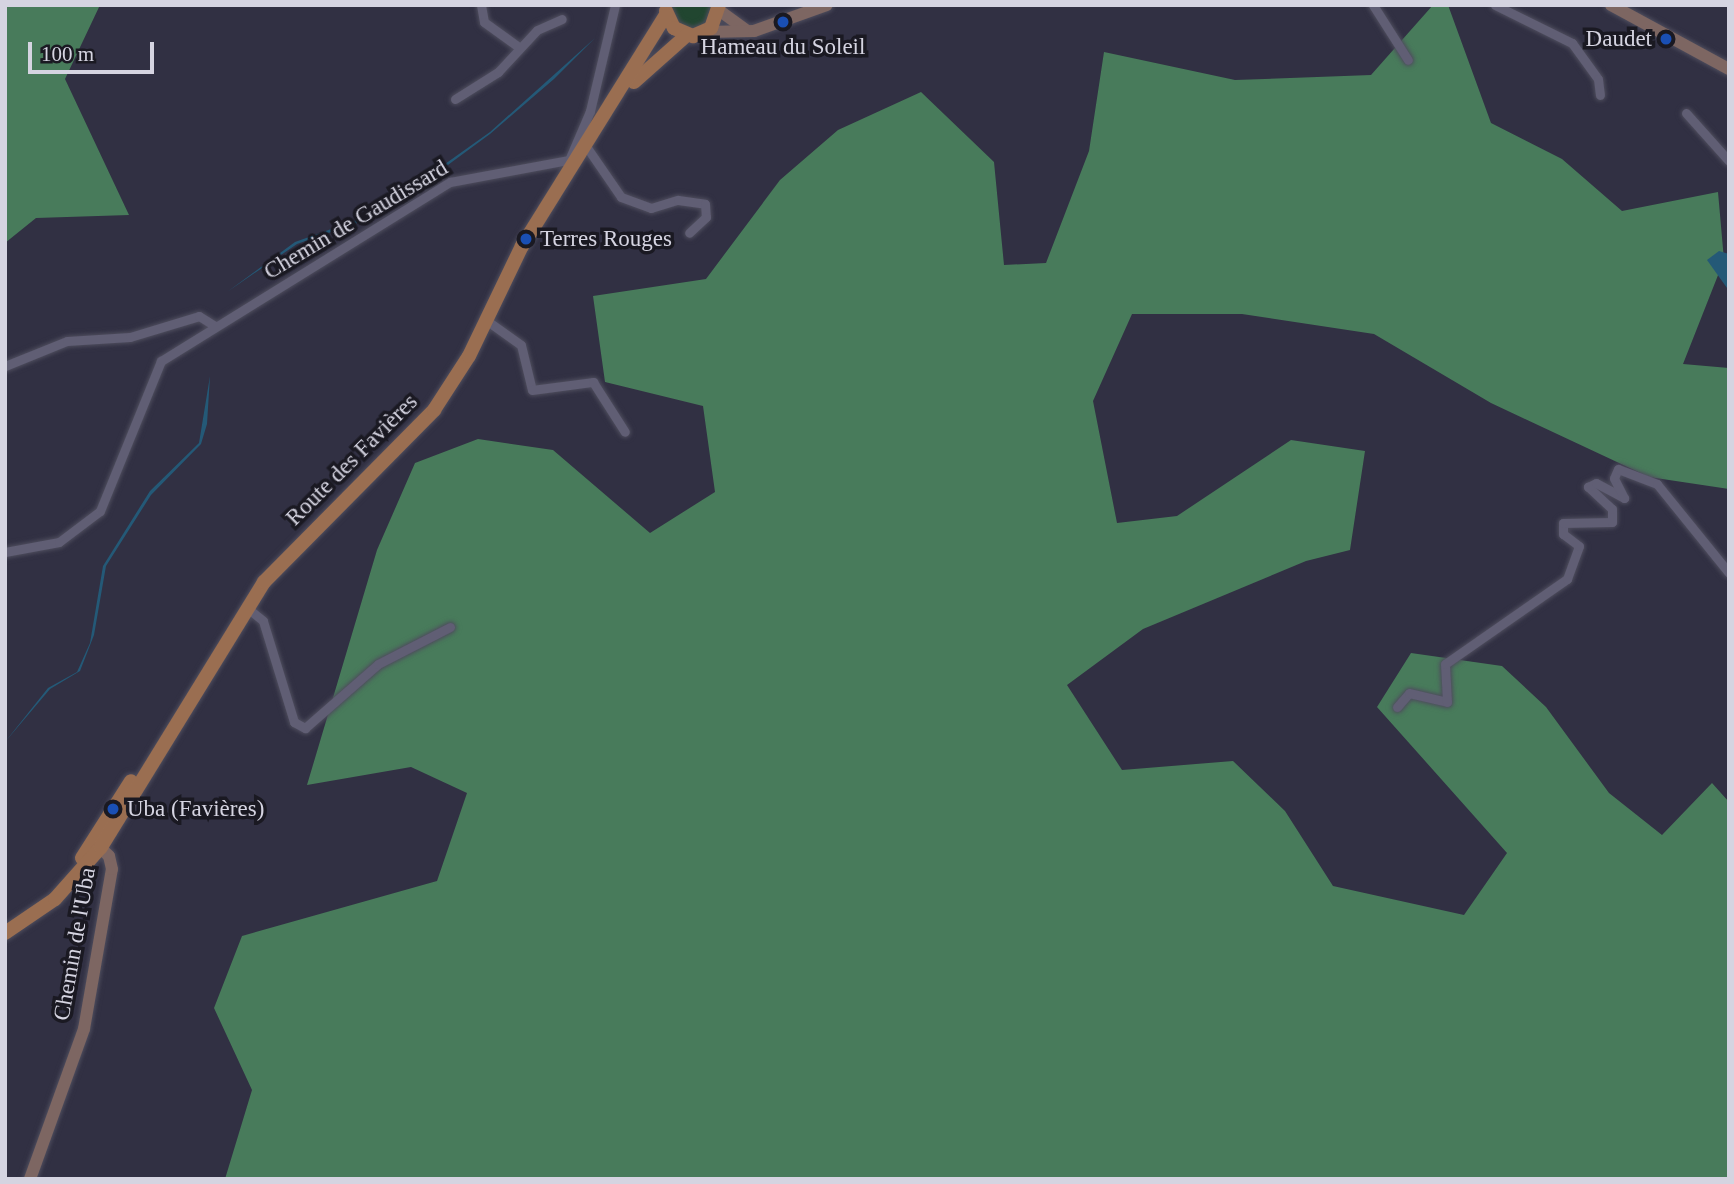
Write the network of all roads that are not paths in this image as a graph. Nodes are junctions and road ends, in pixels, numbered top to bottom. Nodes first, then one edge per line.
1 (481, 5) edge
2 (615, 5) edge
3 (827, 5) edge
4 (1373, 5) edge
5 (1495, 5) edge
6 (1611, 5) edge
7 (720, 8) edge
8 (666, 10) edge
9 (562, 19) dead end
10 (706, 32) junction
11 (748, 32) junction
12 (687, 35) junction
13 (520, 48) junction
14 (1408, 60) dead end
15 (1729, 69) edge
16 (1600, 95) dead end
17 (454, 99) dead end
18 (615, 105) junction
19 (1686, 113) dead end
20 (588, 149) junction
21 (1729, 161) edge
22 (689, 233) dead end
23 (486, 320) junction
24 (215, 326) junction
25 (5, 366) edge
26 (625, 432) dead end
27 (5, 552) edge
28 (1729, 573) edge
29 (246, 607) junction
30 (450, 627) dead end
31 (1397, 707) dead end
32 (97, 844) junction
33 (9, 931) edge
34 (30, 1179) edge

1 - 13 street
2 - 24 street, Chemin de Gaudissard
3 - 11 street
4 - 14 street
5 - 16 street
6 - 15 street
7 - 10 main road
7 - 11 street
8 - 12 main road
8 - 18 main road
9 - 13 street
10 - 11 street
10 - 12 main road
12 - 18 main road
13 - 17 street
18 - 20 main road, Route des Favières
19 - 21 street
20 - 22 street
20 - 23 main road, Route des Favières
23 - 26 street
23 - 29 main road, Route des Favières
24 - 25 street
24 - 27 street
28 - 31 street
29 - 30 street
29 - 32 main road, Route des Favières
32 - 33 main road, Route des Favières
32 - 34 street, Chemin de l'Uba

